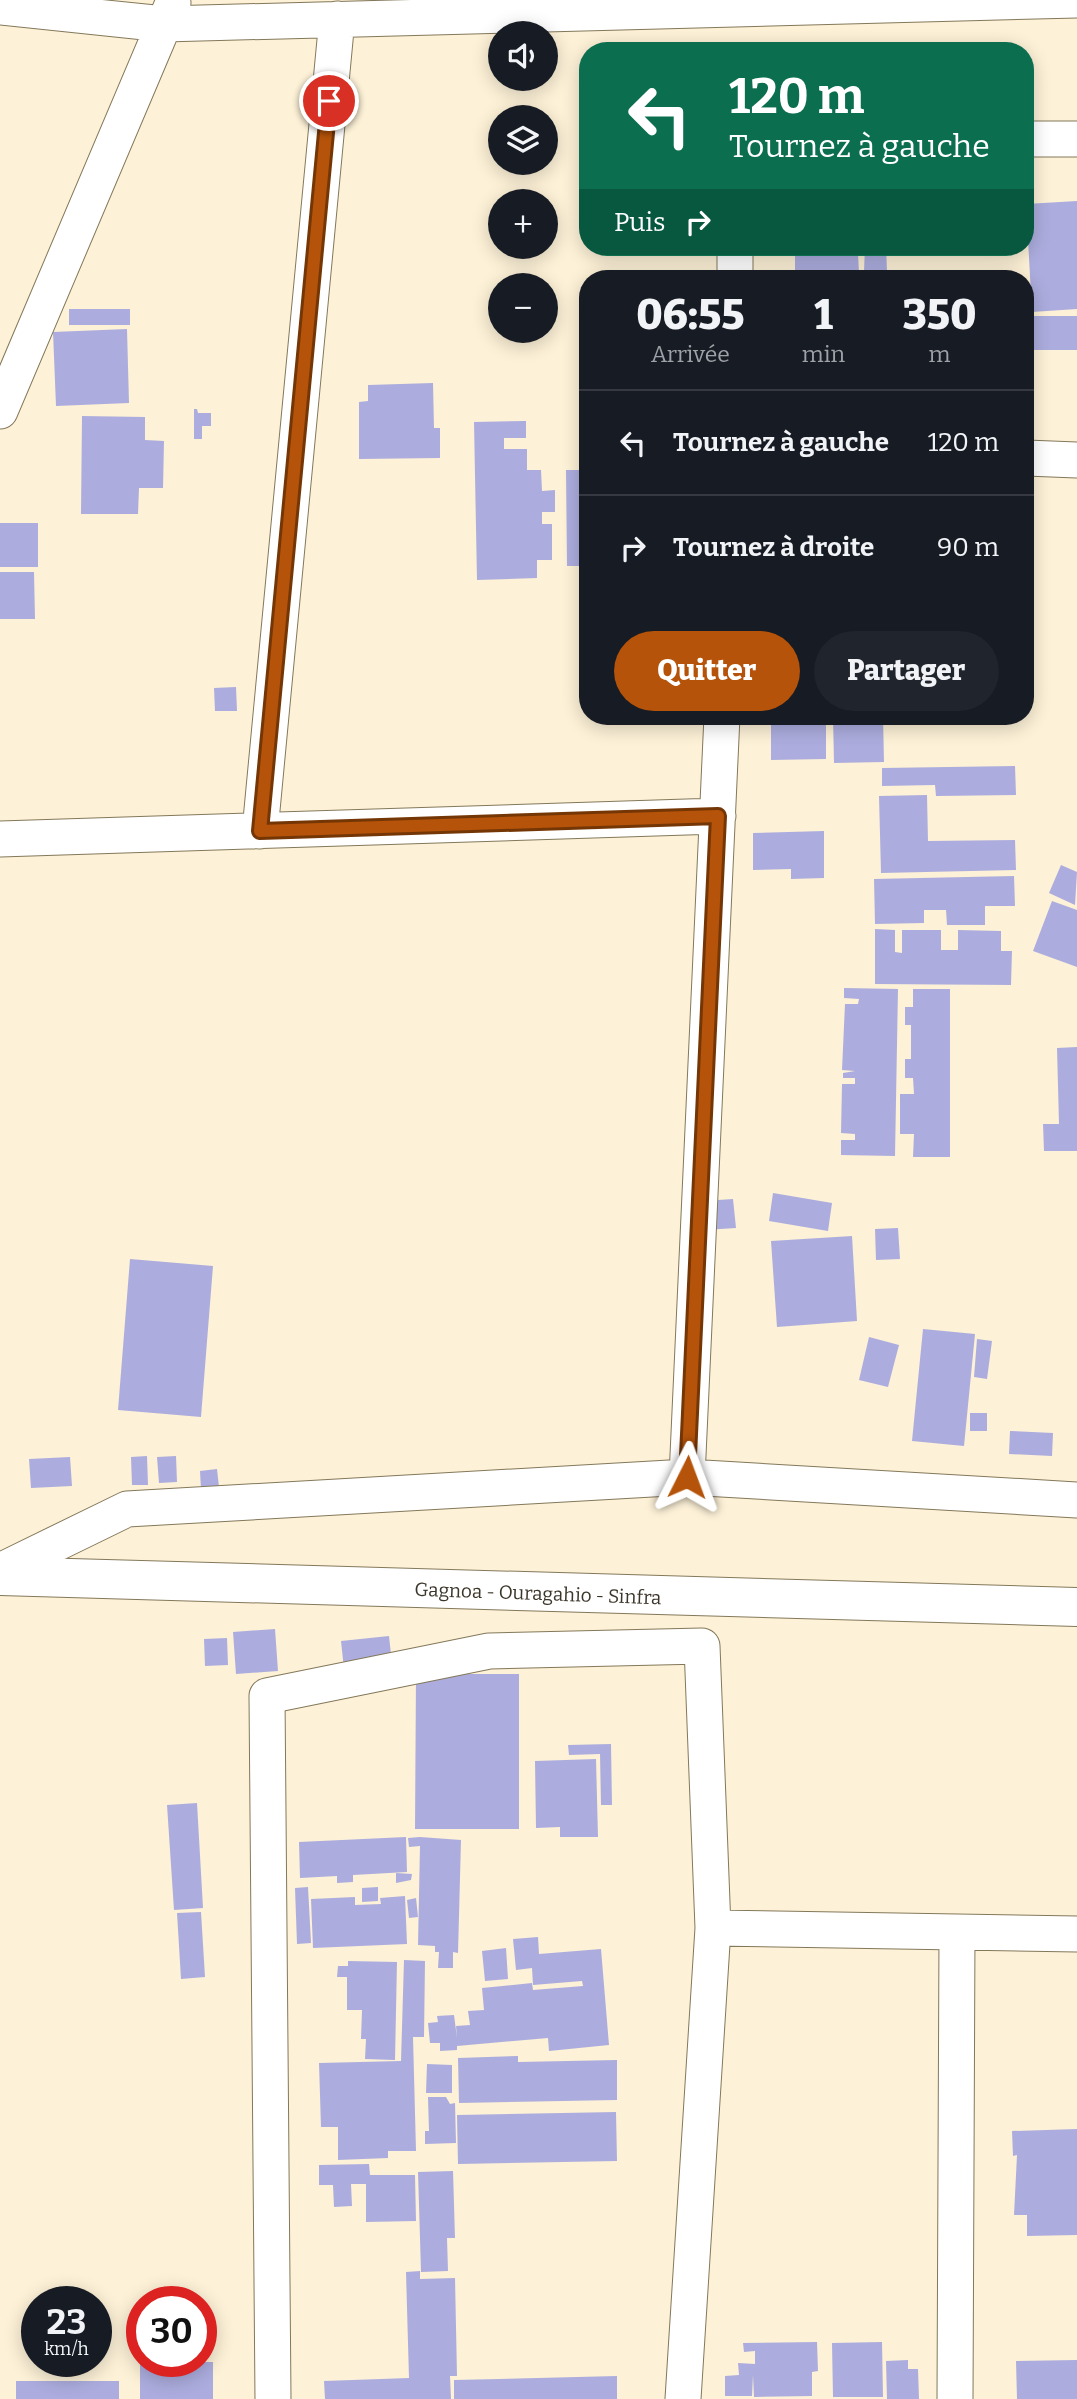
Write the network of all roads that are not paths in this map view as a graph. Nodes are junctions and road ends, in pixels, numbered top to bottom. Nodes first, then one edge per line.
1 (1077, 0) edge
2 (0, 6) edge
3 (169, 12) edge
4 (337, 19) junction
5 (1034, 139) edge
6 (1077, 139) edge
7 (0, 411) edge
8 (1034, 458) edge
9 (1077, 460) edge
10 (722, 725) edge
11 (718, 816) junction
12 (260, 831) junction
13 (0, 839) edge
14 (687, 1477) junction
15 (1077, 1500) edge
16 (0, 1573) edge
17 (1077, 1607) edge
18 (713, 1928) junction
19 (957, 1932) junction
20 (1077, 1934) edge
21 (273, 2399) edge
22 (683, 2399) edge
23 (955, 2399) edge

1 - 4 street
2 - 3 street
3 - 4 street
3 - 7 street
4 - 12 street
5 - 6 street
8 - 9 street
10 - 11 street
11 - 12 street
11 - 14 street
12 - 13 street
14 - 15 street
14 - 16 street
16 - 17 main road, Gagnoa - Ouragahio - Sinfra
18 - 19 street
18 - 21 street
18 - 22 street
19 - 20 street
19 - 23 street

